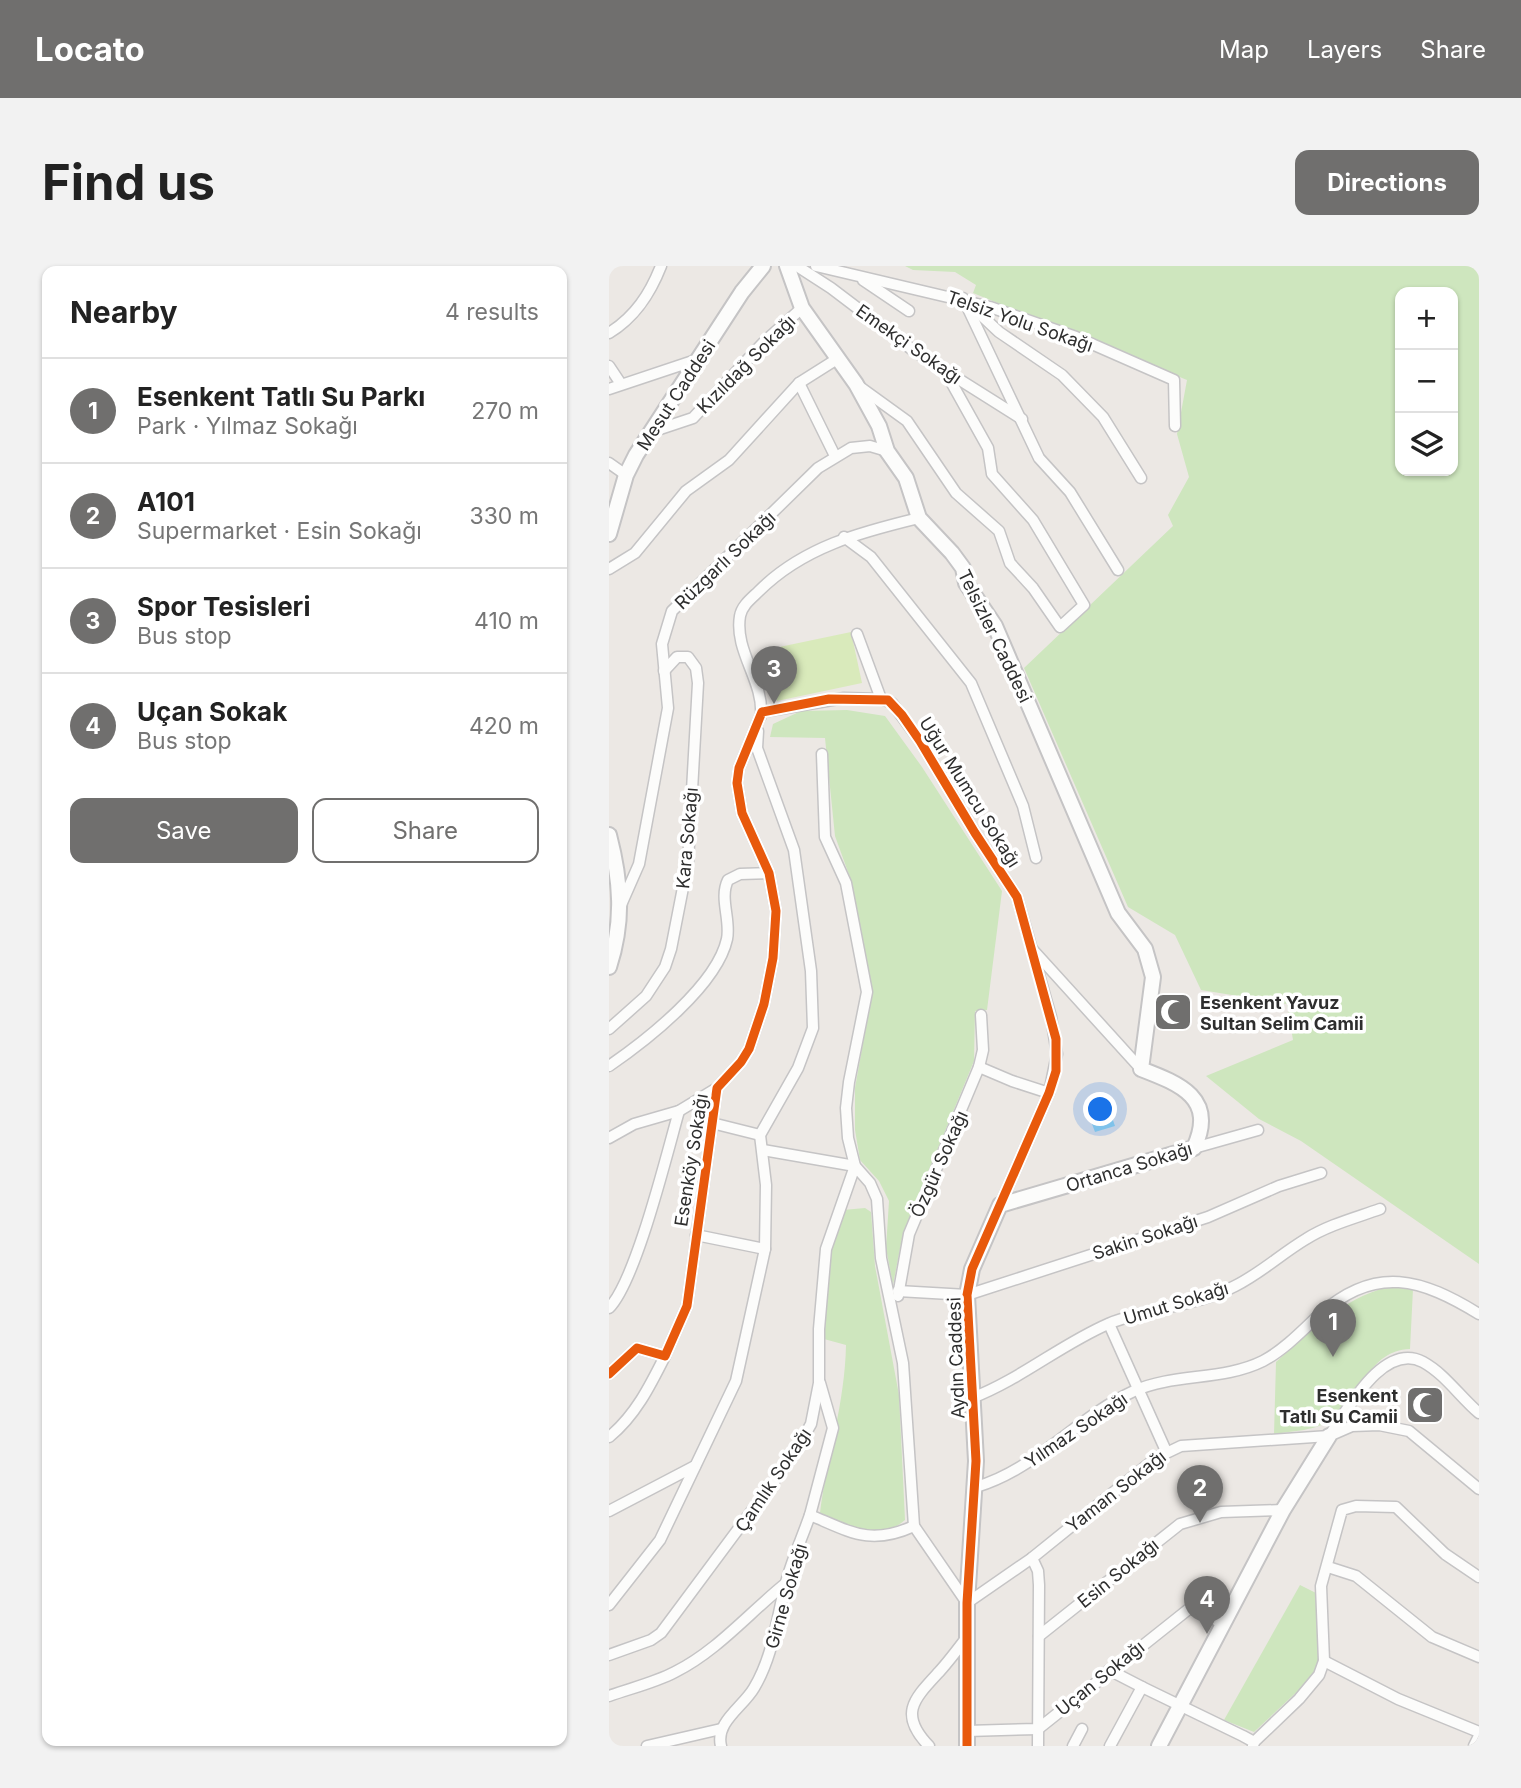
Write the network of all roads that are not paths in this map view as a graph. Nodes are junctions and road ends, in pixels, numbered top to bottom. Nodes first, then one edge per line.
1 (661, 266) edge
2 (763, 266) edge
3 (787, 266) edge
4 (797, 266) edge
5 (816, 266) edge
6 (857, 276) junction
7 (963, 298) junction
8 (802, 308) junction
9 (909, 311) dead end
10 (609, 333) edge
11 (699, 359) junction
12 (837, 359) junction
13 (609, 366) edge
14 (945, 371) junction
15 (799, 383) junction
16 (621, 384) junction
17 (856, 384) junction
18 (609, 389) edge
19 (1022, 419) junction
20 (1175, 426) dead end
21 (651, 432) junction
22 (887, 451) junction
23 (835, 456) junction
24 (609, 463) edge
25 (626, 475) junction
26 (1141, 478) dead end
27 (919, 518) junction
28 (609, 534) edge
29 (844, 537) junction
30 (609, 569) edge
31 (1118, 570) dead end
32 (857, 634) dead end
33 (664, 671) junction
34 (881, 699) junction
35 (762, 712) junction
36 (822, 754) dead end
37 (609, 835) edge
38 (1036, 858) dead end
39 (769, 873) junction
40 (621, 905) junction
41 (1031, 947) junction
42 (609, 967) edge
43 (981, 1015) dead end
44 (609, 1029) edge
45 (609, 1066) edge
46 (979, 1066) junction
47 (1141, 1069) junction
48 (717, 1088) junction
49 (1049, 1093) junction
50 (679, 1111) junction
51 (712, 1123) junction
52 (1258, 1130) dead end
53 (760, 1135) junction
54 (609, 1138) edge
55 (1193, 1148) junction
56 (762, 1150) junction
57 (855, 1166) junction
58 (1321, 1173) dead end
59 (1000, 1205) junction
60 (1380, 1209) dead end
61 (696, 1235) junction
62 (765, 1249) junction
63 (898, 1291) junction
64 (967, 1295) junction
65 (609, 1308) edge
66 (895, 1314) junction
67 (1479, 1314) edge
68 (1109, 1324) junction
69 (665, 1356) junction
70 (609, 1374) edge
71 (819, 1383) junction
72 (1136, 1390) junction
73 (972, 1398) junction
74 (1479, 1413) edge
75 (1329, 1436) junction
76 (609, 1437) edge
77 (1166, 1451) junction
78 (696, 1465) junction
79 (976, 1487) junction
80 (1479, 1489) edge
81 (1283, 1510) junction
82 (609, 1511) edge
83 (810, 1515) junction
84 (914, 1526) junction
85 (1032, 1558) junction
86 (1328, 1566) junction
87 (1479, 1577) edge
88 (785, 1584) junction
89 (967, 1603) junction
90 (609, 1605) edge
91 (1222, 1624) junction
92 (1039, 1636) junction
93 (967, 1637) junction
94 (609, 1655) edge
95 (1479, 1657) edge
96 (1324, 1661) junction
97 (1109, 1670) junction
98 (1142, 1687) junction
99 (609, 1696) edge
100 (1179, 1705) junction
101 (721, 1729) junction
102 (1038, 1729) junction
103 (1082, 1729) dead end
104 (1479, 1734) edge
105 (967, 1739) edge
106 (1253, 1744) edge
107 (647, 1746) edge
108 (721, 1746) edge
109 (929, 1746) edge
110 (1038, 1746) edge
111 (1073, 1746) edge
112 (1110, 1746) edge
113 (1159, 1746) edge
114 (1474, 1746) edge

1 - 10 street
2 - 11 street, Mesut Caddesi
3 - 8 street, Telsizler Caddesi
4 - 14 street, Emekçi Sokağı
5 - 6 street, Telsiz Yolu Sokağı
6 - 7 street, Telsiz Yolu Sokağı
6 - 9 street
7 - 19 street
7 - 20 street, Telsiz Yolu Sokağı
7 - 26 street
8 - 12 street, Telsizler Caddesi
8 - 21 street, Kızıldağ Sokağı
11 - 16 street
11 - 21 street, Mesut Caddesi
12 - 15 street
12 - 17 street, Telsizler Caddesi
13 - 16 street
14 - 17 street
14 - 19 street, Emekçi Sokağı
15 - 23 street
15 - 30 street
16 - 18 street
17 - 22 street, Telsizler Caddesi
19 - 31 street
21 - 25 street, Mesut Caddesi
22 - 23 street, Rüzgarlı Sokağı
22 - 27 street, Telsizler Caddesi
23 - 33 street, Rüzgarlı Sokağı
24 - 25 street
25 - 28 street, Mesut Caddesi
27 - 29 street
27 - 47 street, Telsizler Caddesi
29 - 35 street
29 - 38 street
32 - 34 street
33 - 40 street, Rüzgarlı Sokağı
33 - 44 street, Kara Sokağı
34 - 35 street
34 - 41 street, Uğur Mumcu Sokağı
35 - 39 street, Esenköy Sokağı
35 - 53 street
36 - 57 street
37 - 40 street
39 - 45 street
39 - 48 street, Esenköy Sokağı
40 - 42 street
41 - 47 street, Uğur Mumcu Sokağı
41 - 49 street, Aydın Caddesi
43 - 46 street, Özgür Sokağı
46 - 49 street
46 - 63 street, Özgür Sokağı
47 - 55 street, Uğur Mumcu Sokağı
48 - 50 street
48 - 51 street, Esenköy Sokağı
49 - 59 street, Aydın Caddesi
50 - 54 street
50 - 65 street
51 - 53 street
51 - 61 street, Esenköy Sokağı
52 - 55 street, Ortanca Sokağı
53 - 56 street
55 - 59 street, Ortanca Sokağı
56 - 57 street
56 - 62 street
57 - 66 street
57 - 71 street, Çamlık Sokağı
58 - 64 street, Sakin Sokağı
59 - 64 street, Aydın Caddesi
60 - 68 street, Umut Sokağı
61 - 62 street
61 - 69 street, Esenköy Sokağı
62 - 78 street
63 - 64 street
63 - 66 street, Özgür Sokağı
64 - 73 street, Aydın Caddesi
66 - 84 street
67 - 72 street, Yılmaz Sokağı
68 - 72 street
68 - 73 street, Umut Sokağı
69 - 70 street
69 - 76 street, Esenköy Sokağı
71 - 83 street, Girne Sokağı
71 - 94 street, Çamlık Sokağı
72 - 77 street
72 - 79 street, Yılmaz Sokağı
73 - 79 street, Aydın Caddesi
74 - 75 street
75 - 77 street, Yaman Sokağı
75 - 80 street, Yaman Sokağı
75 - 81 street
77 - 85 street, Yaman Sokağı
78 - 82 street
78 - 90 street
79 - 89 street, Aydın Caddesi
81 - 91 street
81 - 92 street, Esin Sokağı
83 - 84 street
83 - 88 street, Girne Sokağı
84 - 89 street
85 - 89 street, Yaman Sokağı
85 - 92 street
86 - 87 street
86 - 95 street
86 - 96 street
88 - 99 street
88 - 101 street, Girne Sokağı
89 - 93 street, Aydın Caddesi
91 - 97 street, Uçan Sokağı
91 - 100 street
92 - 102 street
93 - 105 street, Aydın Caddesi
93 - 109 street
96 - 104 street
96 - 106 street
97 - 98 street
97 - 102 street, Uçan Sokağı
98 - 100 street
98 - 112 street
100 - 106 street
100 - 113 street
101 - 107 street
101 - 108 street
102 - 105 street
102 - 110 street
103 - 111 street
104 - 114 street

